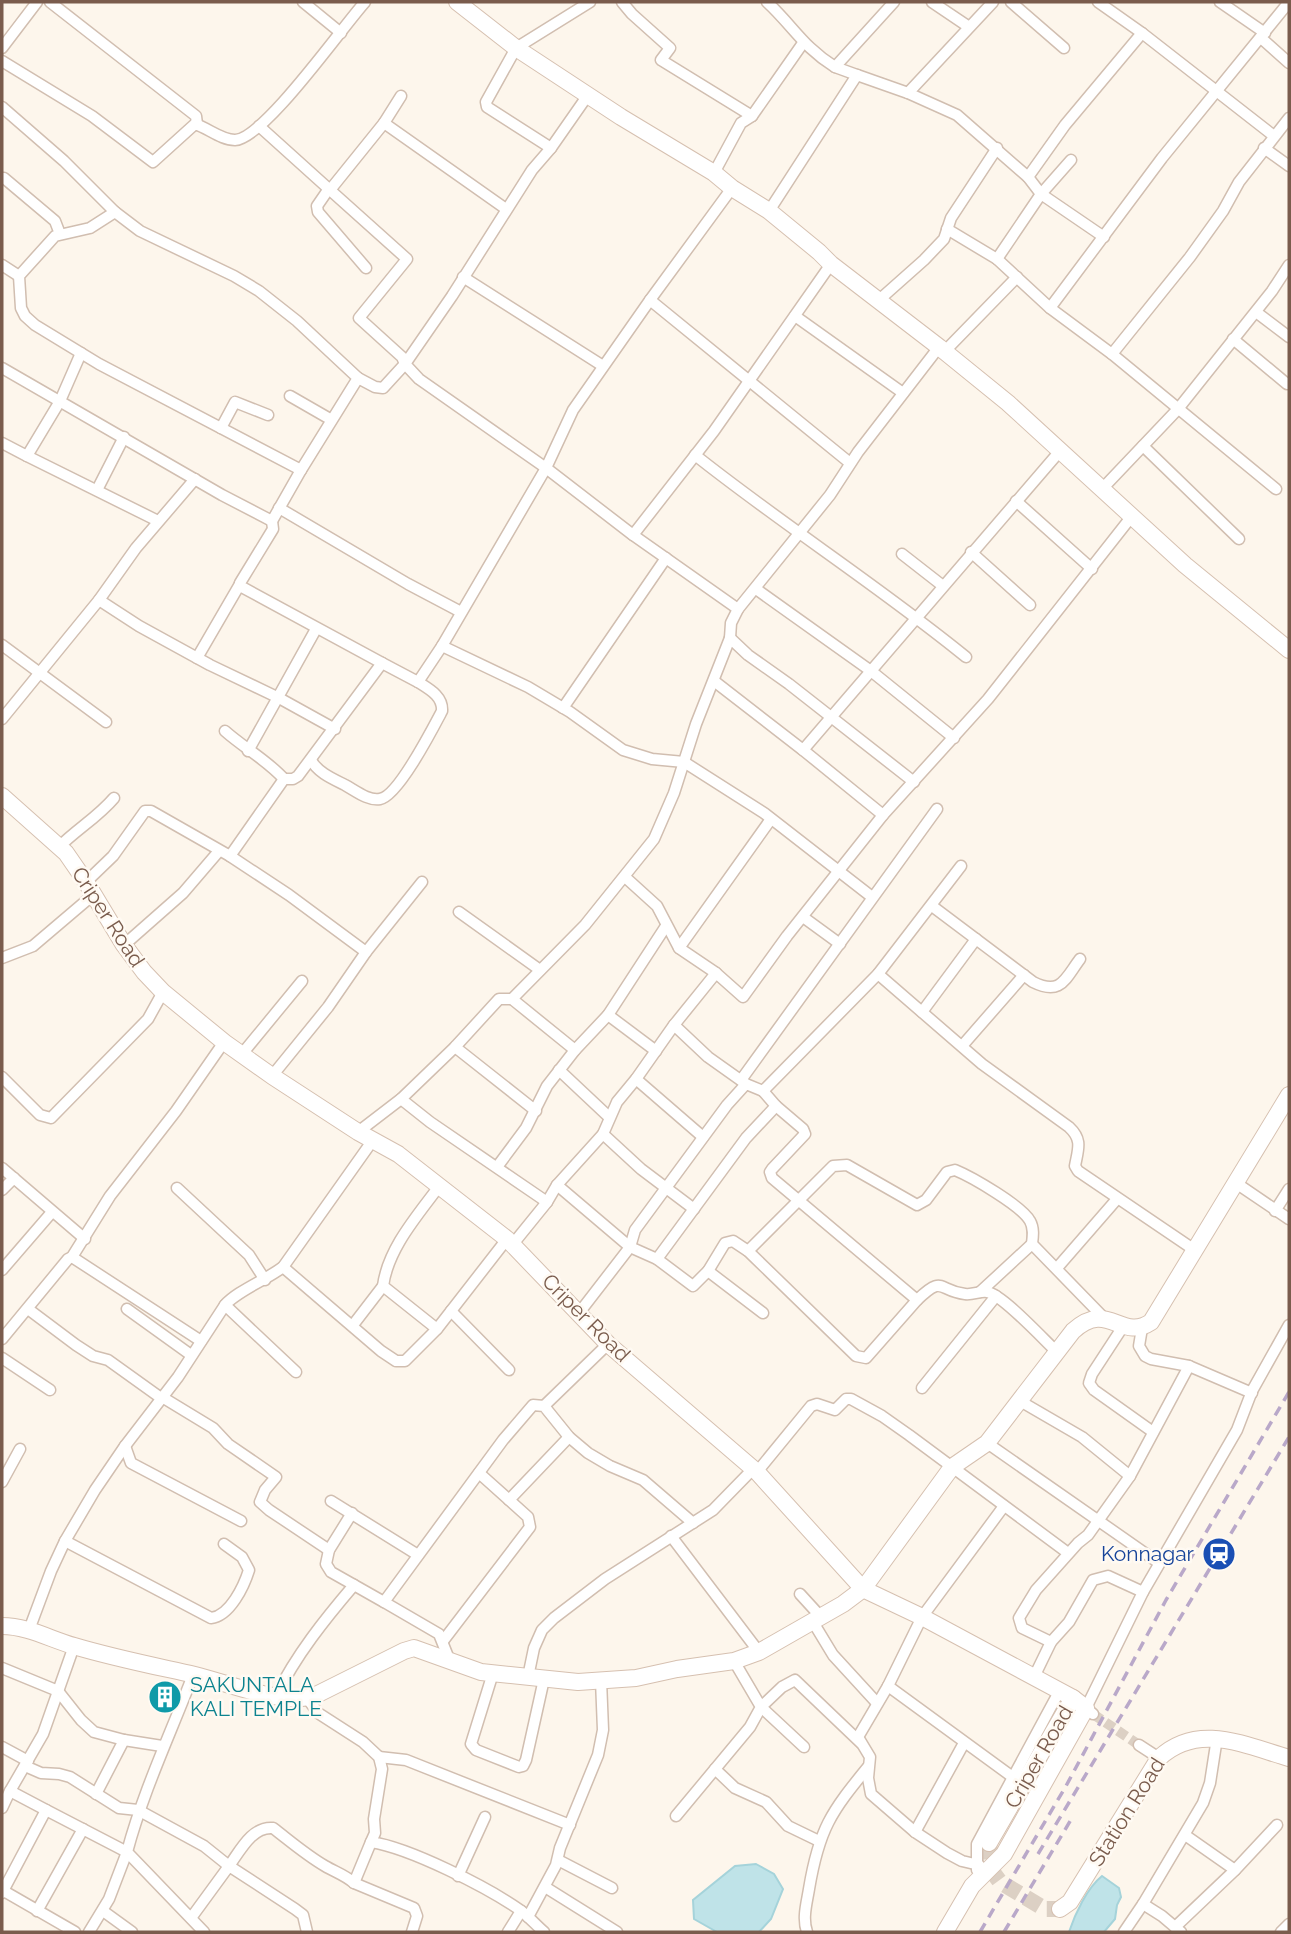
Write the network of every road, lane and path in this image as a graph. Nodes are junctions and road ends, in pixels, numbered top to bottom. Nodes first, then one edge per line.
1 (37, 2) edge
2 (50, 2) edge
3 (303, 2) edge
4 (365, 2) edge
5 (457, 2) edge
6 (590, 2) edge
7 (622, 2) edge
8 (767, 2) edge
9 (787, 2) edge
10 (894, 2) edge
11 (932, 2) edge
12 (993, 2) edge
13 (1011, 2) edge
14 (1098, 2) edge
15 (1220, 2) edge
16 (1289, 2) edge
17 (779, 13) junction
18 (969, 27) junction
19 (341, 33) junction
20 (1142, 33) junction
21 (1263, 36) junction
22 (803, 43) junction
23 (2, 48) edge
24 (516, 48) junction
25 (1064, 48) dead end
26 (2, 61) edge
27 (1289, 63) edge
28 (835, 67) junction
29 (857, 75) junction
30 (1217, 91) junction
31 (908, 93) junction
32 (588, 95) junction
33 (401, 96) dead end
34 (2, 107) edge
35 (752, 116) junction
36 (1289, 118) edge
37 (384, 123) junction
38 (197, 124) junction
39 (259, 127) junction
40 (1274, 136) junction
41 (551, 148) junction
42 (997, 148) junction
43 (1264, 148) junction
44 (1071, 160) dead end
45 (1289, 166) edge
46 (714, 173) junction
47 (1028, 177) junction
48 (4, 178) dead end
49 (732, 188) junction
50 (329, 190) junction
51 (1041, 194) junction
52 (506, 209) junction
53 (769, 211) junction
54 (114, 212) junction
55 (947, 229) junction
56 (60, 234) junction
57 (1104, 237) junction
58 (997, 259) junction
59 (831, 264) junction
60 (2, 265) edge
61 (1289, 265) edge
62 (366, 268) dead end
63 (19, 276) junction
64 (463, 277) junction
65 (1017, 277) junction
66 (650, 300) junction
67 (878, 300) junction
68 (1050, 308) junction
69 (1256, 312) junction
70 (795, 316) junction
71 (1289, 337) edge
72 (1233, 340) junction
73 (942, 349) junction
74 (81, 353) junction
75 (1112, 354) junction
76 (405, 364) junction
77 (603, 366) junction
78 (2, 369) edge
79 (358, 378) junction
80 (749, 383) junction
81 (1288, 383) edge
82 (903, 393) junction
83 (290, 396) dead end
84 (60, 401) junction
85 (1178, 409) junction
86 (268, 415) dead end
87 (330, 419) junction
88 (221, 428) junction
89 (124, 437) junction
90 (2, 443) edge
91 (1143, 446) junction
92 (1060, 451) junction
93 (695, 455) junction
94 (27, 456) junction
95 (850, 464) junction
96 (546, 468) junction
97 (301, 470) junction
98 (195, 479) junction
99 (1102, 489) junction
100 (1276, 489) dead end
101 (97, 490) junction
102 (1016, 501) junction
103 (279, 508) junction
104 (1132, 516) junction
105 (158, 521) junction
106 (272, 521) junction
107 (799, 533) junction
108 (633, 535) junction
109 (1239, 539) dead end
110 (971, 552) junction
111 (902, 554) dead end
112 (666, 558) junction
113 (1092, 569) junction
114 (240, 584) junction
115 (943, 586) junction
116 (756, 589) junction
117 (99, 600) junction
118 (1030, 605) dead end
119 (738, 608) junction
120 (461, 612) junction
121 (916, 617) junction
122 (316, 629) junction
123 (730, 638) junction
124 (2, 645) edge
125 (442, 646) junction
126 (1289, 650) edge
127 (966, 657) dead end
128 (197, 658) junction
129 (382, 663) junction
130 (871, 671) junction
131 (40, 675) junction
132 (714, 681) junction
133 (418, 682) junction
134 (279, 698) junction
135 (564, 708) junction
136 (831, 718) junction
137 (2, 719) edge
138 (106, 722) dead end
139 (335, 729) junction
140 (225, 731) dead end
141 (954, 738) junction
142 (803, 750) junction
143 (248, 751) junction
144 (311, 760) junction
145 (684, 762) junction
146 (284, 779) junction
147 (914, 782) junction
148 (2, 796) edge
149 (114, 798) dead end
150 (937, 809) dead end
151 (883, 815) junction
152 (771, 819) junction
153 (59, 847) junction
154 (225, 853) junction
155 (961, 866) dead end
156 (839, 870) junction
157 (625, 877) junction
158 (422, 882) dead end
159 (90, 888) junction
160 (872, 897) junction
161 (932, 906) junction
162 (459, 912) dead end
163 (803, 917) junction
164 (666, 926) junction
165 (976, 939) junction
166 (840, 944) junction
167 (124, 945) junction
168 (679, 948) junction
169 (366, 952) junction
170 (2, 958) edge
171 (1080, 959) dead end
172 (540, 971) junction
173 (716, 973) junction
174 (878, 975) junction
175 (1024, 975) junction
176 (302, 981) dead end
177 (163, 992) junction
178 (512, 999) junction
179 (922, 1012) junction
180 (608, 1015) junction
181 (674, 1025) junction
182 (224, 1042) junction
183 (962, 1046) junction
184 (454, 1047) junction
185 (575, 1050) junction
186 (656, 1051) junction
187 (242, 1054) junction
188 (559, 1070) junction
189 (2, 1076) edge
190 (272, 1076) junction
191 (636, 1079) junction
192 (744, 1082) junction
193 (763, 1091) junction
194 (1289, 1095) edge
195 (401, 1099) junction
196 (776, 1106) junction
197 (536, 1111) junction
198 (609, 1117) junction
199 (358, 1132) junction
200 (603, 1134) junction
201 (703, 1137) junction
202 (373, 1140) junction
203 (497, 1167) junction
204 (2, 1168) edge
205 (14, 1178) junction
206 (1236, 1184) junction
207 (440, 1185) junction
208 (556, 1185) junction
209 (177, 1188) dead end
210 (665, 1189) junction
211 (1289, 1189) edge
212 (2, 1190) edge
213 (799, 1199) junction
214 (1117, 1199) junction
215 (547, 1202) junction
216 (694, 1209) junction
217 (1275, 1211) junction
218 (52, 1212) junction
219 (1289, 1219) edge
220 (85, 1239) junction
221 (510, 1241) junction
222 (1032, 1244) junction
223 (630, 1247) junction
224 (748, 1251) junction
225 (1196, 1251) junction
226 (72, 1257) junction
227 (657, 1259) junction
228 (283, 1267) junction
229 (1057, 1268) junction
230 (2, 1270) edge
231 (708, 1271) junction
232 (265, 1280) junction
233 (383, 1286) junction
234 (980, 1292) junction
235 (996, 1296) junction
236 (917, 1300) junction
237 (225, 1305) junction
238 (28, 1309) junction
239 (127, 1309) dead end
240 (451, 1311) junction
241 (764, 1312) dead end
242 (579, 1313) junction
243 (1104, 1318) junction
244 (353, 1325) junction
245 (1124, 1325) junction
246 (1289, 1325) edge
247 (1142, 1328) junction
248 (437, 1329) junction
249 (2, 1339) edge
250 (201, 1341) junction
251 (608, 1345) junction
252 (1058, 1353) junction
253 (191, 1355) junction
254 (2, 1357) edge
255 (1189, 1366) junction
256 (509, 1370) dead end
257 (296, 1372) dead end
258 (922, 1388) dead end
259 (50, 1390) dead end
260 (1252, 1393) junction
261 (162, 1397) junction
262 (1020, 1401) junction
263 (544, 1406) junction
264 (1153, 1432) junction
265 (569, 1437) junction
266 (987, 1443) junction
267 (125, 1446) junction
268 (20, 1449) dead end
269 (952, 1467) junction
270 (755, 1471) junction
271 (479, 1473) junction
272 (1130, 1476) junction
273 (2, 1482) edge
274 (509, 1500) junction
275 (331, 1501) dead end
276 (1004, 1506) junction
277 (352, 1513) junction
278 (1099, 1520) junction
279 (241, 1521) dead end
280 (693, 1523) junction
281 (671, 1536) junction
282 (65, 1541) junction
283 (224, 1544) dead end
284 (329, 1550) junction
285 (1068, 1553) junction
286 (418, 1555) junction
287 (1159, 1563) junction
288 (354, 1585) junction
289 (863, 1589) junction
290 (1143, 1592) junction
291 (800, 1594) dead end
292 (384, 1602) junction
293 (922, 1617) junction
294 (817, 1619) junction
295 (2, 1626) edge
296 (29, 1630) junction
297 (443, 1641) junction
298 (1051, 1642) junction
299 (74, 1646) junction
300 (759, 1652) junction
301 (449, 1659) junction
302 (734, 1661) junction
303 (2, 1668) edge
304 (493, 1674) junction
305 (193, 1675) junction
306 (1034, 1677) junction
307 (536, 1678) junction
308 (601, 1680) junction
309 (888, 1686) junction
310 (58, 1691) junction
311 (276, 1696) junction
312 (307, 1698) junction
313 (1078, 1702) junction
314 (877, 1703) junction
315 (761, 1707) junction
316 (1217, 1738) junction
317 (124, 1740) junction
318 (861, 1743) junction
319 (964, 1743) junction
320 (1139, 1745) tunnel mouth
321 (162, 1746) junction
322 (2, 1747) edge
323 (804, 1747) dead end
324 (379, 1757) junction
325 (1159, 1758) junction
326 (1289, 1758) edge
327 (27, 1763) junction
328 (871, 1764) junction
329 (715, 1769) junction
330 (1014, 1778) junction
331 (10, 1791) junction
332 (96, 1794) junction
333 (2, 1807) edge
334 (46, 1810) junction
335 (138, 1810) junction
336 (676, 1816) dead end
337 (485, 1817) dead end
338 (570, 1825) junction
339 (1277, 1825) dead end
340 (83, 1829) junction
341 (915, 1832) junction
342 (1185, 1835) junction
343 (819, 1841) junction
344 (371, 1842) junction
345 (989, 1843) tunnel mouth
346 (127, 1852) junction
347 (558, 1860) junction
348 (979, 1865) junction
349 (229, 1866) junction
350 (1235, 1870) junction
351 (458, 1876) junction
352 (354, 1883) junction
353 (972, 1886) junction
354 (545, 1887) junction
355 (612, 1888) dead end
356 (2, 1891) edge
357 (1143, 1904) junction
358 (1060, 1909) dead end
359 (37, 1911) junction
360 (103, 1911) junction
361 (525, 1914) junction
362 (191, 1918) junction
363 (1289, 1924) edge
364 (1178, 1930) edge
365 (75, 1932) edge
366 (89, 1932) edge
367 (132, 1932) edge
368 (204, 1932) edge
369 (307, 1932) edge
370 (412, 1932) edge
371 (508, 1932) edge
372 (544, 1932) edge
373 (617, 1932) edge
374 (807, 1932) edge
375 (945, 1932) edge
376 (1124, 1932) edge
377 (1281, 1932) edge

1 - 23 street
2 - 38 street
3 - 19 street
4 - 19 street
5 - 24 street
6 - 24 street
7 - 35 street
8 - 17 street
9 - 17 street
10 - 28 street
11 - 18 street
12 - 18 street
13 - 25 street
14 - 20 street
15 - 21 street
16 - 21 street
17 - 22 street
18 - 31 street
19 - 39 street
20 - 30 street
20 - 47 street
21 - 27 street
21 - 30 street
22 - 28 street
22 - 35 street
24 - 32 street
24 - 41 street
26 - 38 street
28 - 29 street
29 - 31 street
29 - 53 street
30 - 40 street
30 - 57 street
31 - 42 street
32 - 41 street
32 - 46 street
33 - 37 street
34 - 54 street
35 - 46 street
36 - 40 street
37 - 50 street
37 - 52 street
38 - 39 street
39 - 50 street
40 - 43 street
41 - 52 street
42 - 47 street
42 - 55 street
43 - 45 street
43 - 75 street
44 - 51 street
46 - 49 street
47 - 51 street
48 - 56 street
49 - 53 street
49 - 66 street
50 - 62 street
50 - 76 street
51 - 57 street
51 - 58 street
52 - 64 street
53 - 59 street
54 - 56 street
54 - 79 street
55 - 58 street
55 - 67 street
56 - 63 street
57 - 68 street
58 - 65 street
59 - 67 street
59 - 70 street
60 - 63 street
61 - 69 street
63 - 74 street
64 - 76 street
64 - 77 street
65 - 68 street
65 - 73 street
66 - 77 street
66 - 80 street
67 - 73 street
68 - 75 street
69 - 71 street
69 - 72 street
70 - 80 street
70 - 82 street
72 - 81 street
72 - 85 street
73 - 82 street
73 - 92 street
74 - 84 street
74 - 88 street
75 - 85 street
76 - 79 street
76 - 96 street
77 - 96 street
78 - 84 street
79 - 87 street
80 - 93 street
80 - 95 street
82 - 95 street
83 - 87 street
84 - 89 street
84 - 94 street
85 - 91 street
85 - 100 street
86 - 88 street
87 - 97 street
88 - 97 street
89 - 98 street
89 - 101 street
90 - 94 street
91 - 99 street
91 - 109 street
92 - 99 street
92 - 102 street
93 - 107 street
93 - 108 street
94 - 101 street
95 - 107 street
96 - 108 street
96 - 120 street
97 - 103 street
98 - 105 street
98 - 106 street
99 - 104 street
101 - 105 street
102 - 110 street
102 - 113 street
103 - 106 street
103 - 120 street
104 - 113 street
104 - 126 street
105 - 117 street
106 - 114 street
107 - 116 street
107 - 121 street
108 - 112 street
110 - 115 street
110 - 118 street
111 - 115 street
112 - 119 street
112 - 135 street
113 - 141 street
114 - 122 street
114 - 128 street
115 - 121 street
116 - 119 street
116 - 130 street
117 - 128 street
117 - 131 street
119 - 123 street
120 - 125 street
121 - 127 street
121 - 130 street
122 - 129 street
122 - 134 street
123 - 132 street
123 - 136 street
124 - 131 street
125 - 133 street
125 - 135 street
128 - 134 street
129 - 133 street
129 - 139 street
130 - 136 street
130 - 141 street
131 - 137 street
131 - 138 street
132 - 142 street
132 - 145 street
133 - 144 street
134 - 139 street
134 - 143 street
135 - 145 street
136 - 142 street
136 - 147 street
139 - 144 street
140 - 143 street
141 - 147 street
142 - 151 street
143 - 146 street
144 - 146 street
145 - 152 street
145 - 157 street
146 - 154 street
147 - 151 street
148 - 153 street, Criper Road
149 - 153 street
150 - 160 street
151 - 156 street
152 - 156 street
152 - 168 street
153 - 159 street, Criper Road
154 - 159 street
154 - 167 street
154 - 169 street
155 - 161 street
156 - 160 street
156 - 163 street
157 - 164 street
157 - 172 street
158 - 169 street
159 - 167 street, Criper Road
159 - 170 street
160 - 166 street
161 - 165 street
161 - 174 street
162 - 172 street
163 - 166 street
163 - 173 street
164 - 168 street
164 - 180 street
165 - 175 street
165 - 179 street
166 - 192 street
167 - 177 street, Criper Road
168 - 173 street
169 - 190 street
171 - 175 street
172 - 178 street
173 - 181 street
174 - 179 street
174 - 193 street
175 - 183 street
176 - 187 street
177 - 182 street, Criper Road
177 - 189 street
178 - 184 street
178 - 185 street
179 - 183 street
180 - 185 street
180 - 186 street
181 - 186 street
181 - 192 street
182 - 187 street, Criper Road
182 - 220 street
183 - 214 street
184 - 195 street
184 - 197 street
185 - 188 street
186 - 191 street
187 - 190 street, Criper Road
188 - 197 street
188 - 198 street
190 - 199 street, Criper Road
191 - 198 street
191 - 201 street
192 - 193 street
192 - 201 street
193 - 196 street
194 - 206 street
195 - 199 street
195 - 203 street
196 - 213 street
196 - 216 street
197 - 203 street
198 - 200 street
199 - 202 street, Criper Road
200 - 208 street
200 - 210 street
201 - 210 street
202 - 207 street, Criper Road
202 - 228 street
203 - 215 street
204 - 205 street
205 - 212 street
205 - 218 street
206 - 217 street
206 - 225 street
207 - 221 street, Criper Road
207 - 233 street
208 - 215 street
208 - 223 street
209 - 232 street
210 - 216 street
210 - 223 street
211 - 217 street
213 - 222 street
213 - 224 street
213 - 236 street
214 - 225 street
214 - 229 street
215 - 221 street
216 - 227 street
217 - 219 street
218 - 220 street
218 - 230 street
220 - 226 street
221 - 240 street
221 - 242 street, Criper Road
222 - 229 street
222 - 234 street
223 - 227 street
223 - 242 street
224 - 231 street
224 - 236 street
225 - 247 street
226 - 238 street
226 - 250 street
227 - 231 street
228 - 232 street
228 - 244 street
229 - 243 street
231 - 241 street
232 - 237 street
233 - 244 street
233 - 248 street
234 - 235 street
234 - 236 street
235 - 252 street
235 - 258 street
237 - 250 street
237 - 257 street
238 - 249 street
238 - 261 street
239 - 253 street
240 - 248 street
240 - 256 street
242 - 251 street, Criper Road
243 - 245 street
243 - 252 street
244 - 248 street
245 - 247 street
245 - 264 street
246 - 260 street
247 - 255 street
250 - 253 street
251 - 263 street
251 - 270 street, Criper Road
252 - 262 street
253 - 261 street
254 - 259 street
255 - 260 street
255 - 264 street
260 - 287 street
261 - 267 street
261 - 284 street
262 - 266 street
262 - 272 street
263 - 265 street
263 - 271 street
264 - 272 street
265 - 274 street
265 - 280 street
266 - 269 street
266 - 278 street
267 - 279 street
267 - 282 street
268 - 273 street
269 - 270 street
269 - 276 street
269 - 289 street
270 - 280 street
270 - 289 street, Criper Road
271 - 274 street
271 - 286 street
272 - 278 street
274 - 297 street
275 - 277 street
276 - 285 street
276 - 293 street
277 - 284 street
277 - 286 street
278 - 285 street
278 - 287 street
280 - 281 street
281 - 300 street
281 - 307 street
282 - 283 street
282 - 296 street
284 - 288 street
285 - 298 street
286 - 292 street
287 - 290 street
288 - 292 street
288 - 311 street
289 - 293 street, Criper Road
289 - 294 street
290 - 298 street
290 - 313 street
291 - 294 street
292 - 297 street
293 - 306 street, Criper Road
293 - 309 street
294 - 300 street
294 - 314 street
295 - 296 street
296 - 299 street
297 - 301 street
298 - 306 street
299 - 305 street
299 - 310 street
300 - 302 street
301 - 304 street
301 - 312 street
302 - 308 street
302 - 315 street
303 - 310 street
304 - 307 street
304 - 307 street
305 - 311 street
305 - 321 street
306 - 313 street, Criper Road
307 - 308 street
308 - 338 street
309 - 314 street
309 - 319 street
310 - 317 street
310 - 327 street
311 - 312 street
312 - 324 street
313 - 330 street
313 - 345 street, Criper Road
313 - 353 street
314 - 318 street
315 - 318 street
315 - 323 street
315 - 329 street
316 - 325 street, Station Road
316 - 326 street, Station Road
316 - 342 street
317 - 321 street
317 - 332 street
318 - 328 street
319 - 330 street
319 - 341 street
320 - 325 street
321 - 335 street
322 - 327 street
324 - 338 street
324 - 344 street
325 - 358 street, Station Road
327 - 331 street
327 - 332 street
328 - 341 street
328 - 343 street
329 - 336 street
329 - 343 street
330 - 348 street
331 - 333 street
331 - 334 street
332 - 335 street
334 - 340 street
334 - 356 street
335 - 346 street
335 - 349 street
337 - 351 street
338 - 347 street
339 - 350 street
340 - 346 street
340 - 359 street
341 - 348 street
342 - 350 street
342 - 357 street
343 - 374 street
344 - 351 street
344 - 352 street
346 - 360 street
346 - 362 street
347 - 354 street
347 - 355 street
348 - 353 street
349 - 352 street
349 - 362 street
349 - 369 street
350 - 364 street
351 - 361 street
352 - 370 street
353 - 375 street
354 - 361 street
354 - 373 street
356 - 359 street
357 - 364 street
357 - 376 street
359 - 365 street
360 - 366 street
360 - 367 street
361 - 371 street
361 - 372 street
362 - 368 street
363 - 377 street

